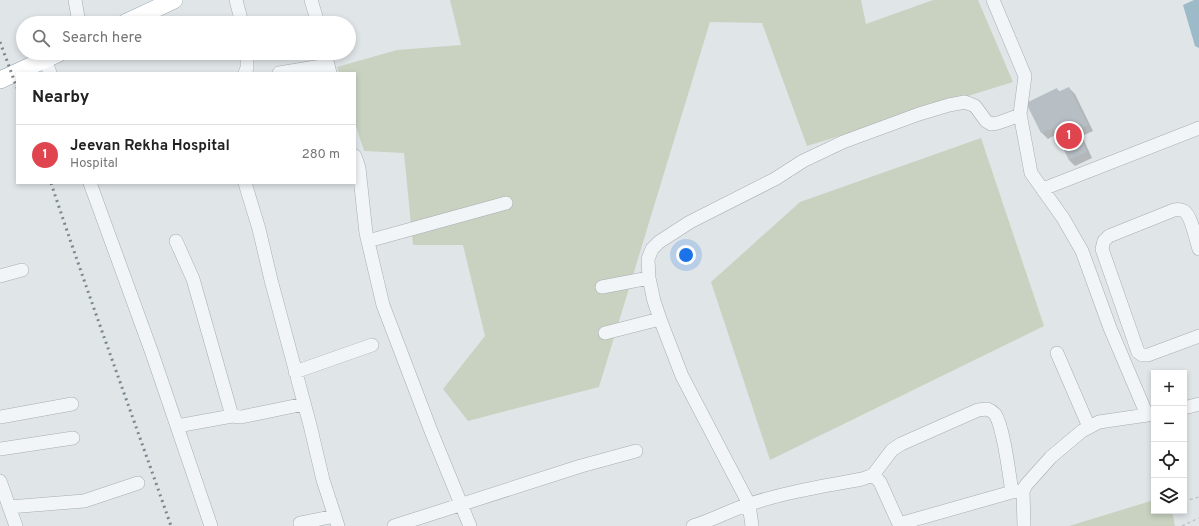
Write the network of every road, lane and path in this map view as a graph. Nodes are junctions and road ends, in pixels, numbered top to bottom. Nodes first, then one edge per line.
1 (75, 0) edge
2 (174, 0) edge
3 (236, 0) edge
4 (311, 0) edge
5 (993, 0) edge
6 (78, 16) edge
7 (140, 16) edge
8 (240, 16) edge
9 (316, 16) edge
10 (247, 60) edge
11 (51, 62) edge
12 (328, 64) edge
13 (23, 72) edge
14 (245, 72) edge
15 (284, 72) edge
16 (16, 74) edge
17 (0, 80) edge
18 (1020, 115) junction
19 (1199, 128) edge
20 (356, 159) edge
21 (90, 184) edge
22 (245, 184) edge
23 (1043, 189) junction
24 (506, 203) dead end
25 (368, 240) junction
26 (176, 241) dead end
27 (1199, 249) edge
28 (22, 270) dead end
29 (0, 276) edge
30 (649, 278) junction
31 (602, 287) dead end
32 (660, 319) junction
33 (605, 333) dead end
34 (1199, 336) edge
35 (372, 345) dead end
36 (1057, 353) dead end
37 (295, 372) junction
38 (72, 404) dead end
39 (304, 404) junction
40 (1199, 404) edge
41 (1187, 407) edge
42 (1150, 414) edge
43 (232, 416) junction
44 (0, 417) edge
45 (177, 426) junction
46 (1089, 427) junction
47 (73, 438) dead end
48 (0, 449) edge
49 (636, 451) dead end
50 (873, 475) junction
51 (0, 481) edge
52 (138, 483) dead end
53 (1018, 491) junction
54 (1199, 497) edge
55 (1187, 500) edge
56 (462, 504) junction
57 (749, 504) junction
58 (9, 507) junction
59 (1199, 518) edge
60 (336, 521) edge
61 (300, 523) dead end
62 (899, 525) edge
63 (16, 526) edge
64 (211, 526) edge
65 (394, 526) edge
66 (470, 526) edge
67 (692, 526) edge
68 (752, 526) edge
69 (1024, 526) edge
70 (1182, 526) edge

1 - 6 street
2 - 7 main road
3 - 8 street
4 - 9 street
5 - 18 street
10 - 14 street
11 - 13 main road
12 - 15 street
16 - 17 main road
18 - 23 street
18 - 30 street
19 - 23 street
20 - 25 street
21 - 45 street
22 - 37 street
23 - 42 street
24 - 25 street
25 - 56 street
26 - 43 street
27 - 34 street
28 - 29 street
30 - 31 street
30 - 32 street
32 - 33 street
32 - 57 street
35 - 37 street
36 - 46 street
37 - 39 street
38 - 44 street
39 - 43 street
39 - 60 street
40 - 41 street
42 - 46 street
43 - 45 street
45 - 64 street
46 - 53 street
47 - 48 street
49 - 56 street
50 - 53 street
50 - 57 street
50 - 62 street
51 - 58 street
52 - 58 street
53 - 62 street
53 - 69 street
54 - 55 path
56 - 65 street
56 - 66 street
57 - 67 street
57 - 68 street
58 - 63 street
59 - 70 path
60 - 61 street

